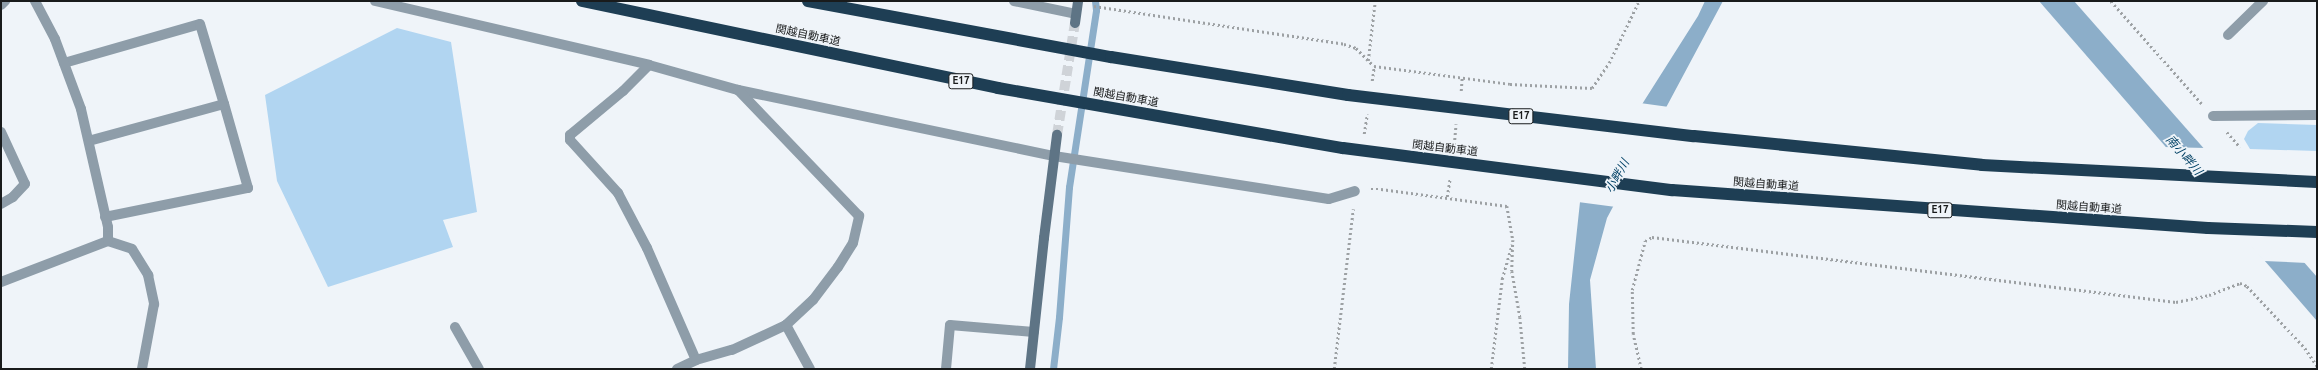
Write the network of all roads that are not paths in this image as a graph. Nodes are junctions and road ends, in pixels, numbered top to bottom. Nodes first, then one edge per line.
1 (5, 1) edge
2 (35, 1) edge
3 (375, 1) edge
4 (582, 1) edge
5 (808, 1) edge
6 (1014, 1) edge
7 (2263, 1) edge
8 (1, 5) edge
9 (1077, 10) edge
10 (2228, 35) dead end
11 (64, 63) junction
12 (649, 65) junction
13 (738, 90) junction
14 (224, 104) junction
15 (2317, 115) edge
16 (2213, 116) road end
17 (1, 132) edge
18 (1057, 135) tunnel mouth
19 (89, 141) junction
20 (5, 149) edge
21 (1054, 156) junction
22 (2317, 182) edge
23 (1355, 191) road end
24 (1, 204) edge
25 (105, 217) junction
26 (2311, 232) edge
27 (108, 242) junction
28 (1, 282) edge
29 (786, 325) junction
30 (455, 327) dead end
31 (1034, 332) junction
32 (696, 360) junction
33 (142, 369) edge
34 (479, 369) edge
35 (677, 369) edge
36 (810, 369) edge
37 (946, 369) edge
38 (1030, 369) edge

1 - 8 street
2 - 11 street
3 - 12 street
4 - 26 highway, 関越自動車道 / E17, bridge
5 - 22 highway, E17, bridge
6 - 9 street
7 - 10 street
11 - 14 street
11 - 19 street
12 - 13 street
12 - 32 street
13 - 21 street
13 - 29 street
14 - 19 street
14 - 25 street
15 - 16 street
17 - 20 street
18 - 21 street
19 - 25 street
20 - 24 street
21 - 23 street
21 - 31 street
25 - 27 street
27 - 28 street
27 - 33 street
29 - 32 street
29 - 36 street
30 - 34 street
31 - 37 street
31 - 38 street
32 - 35 street

